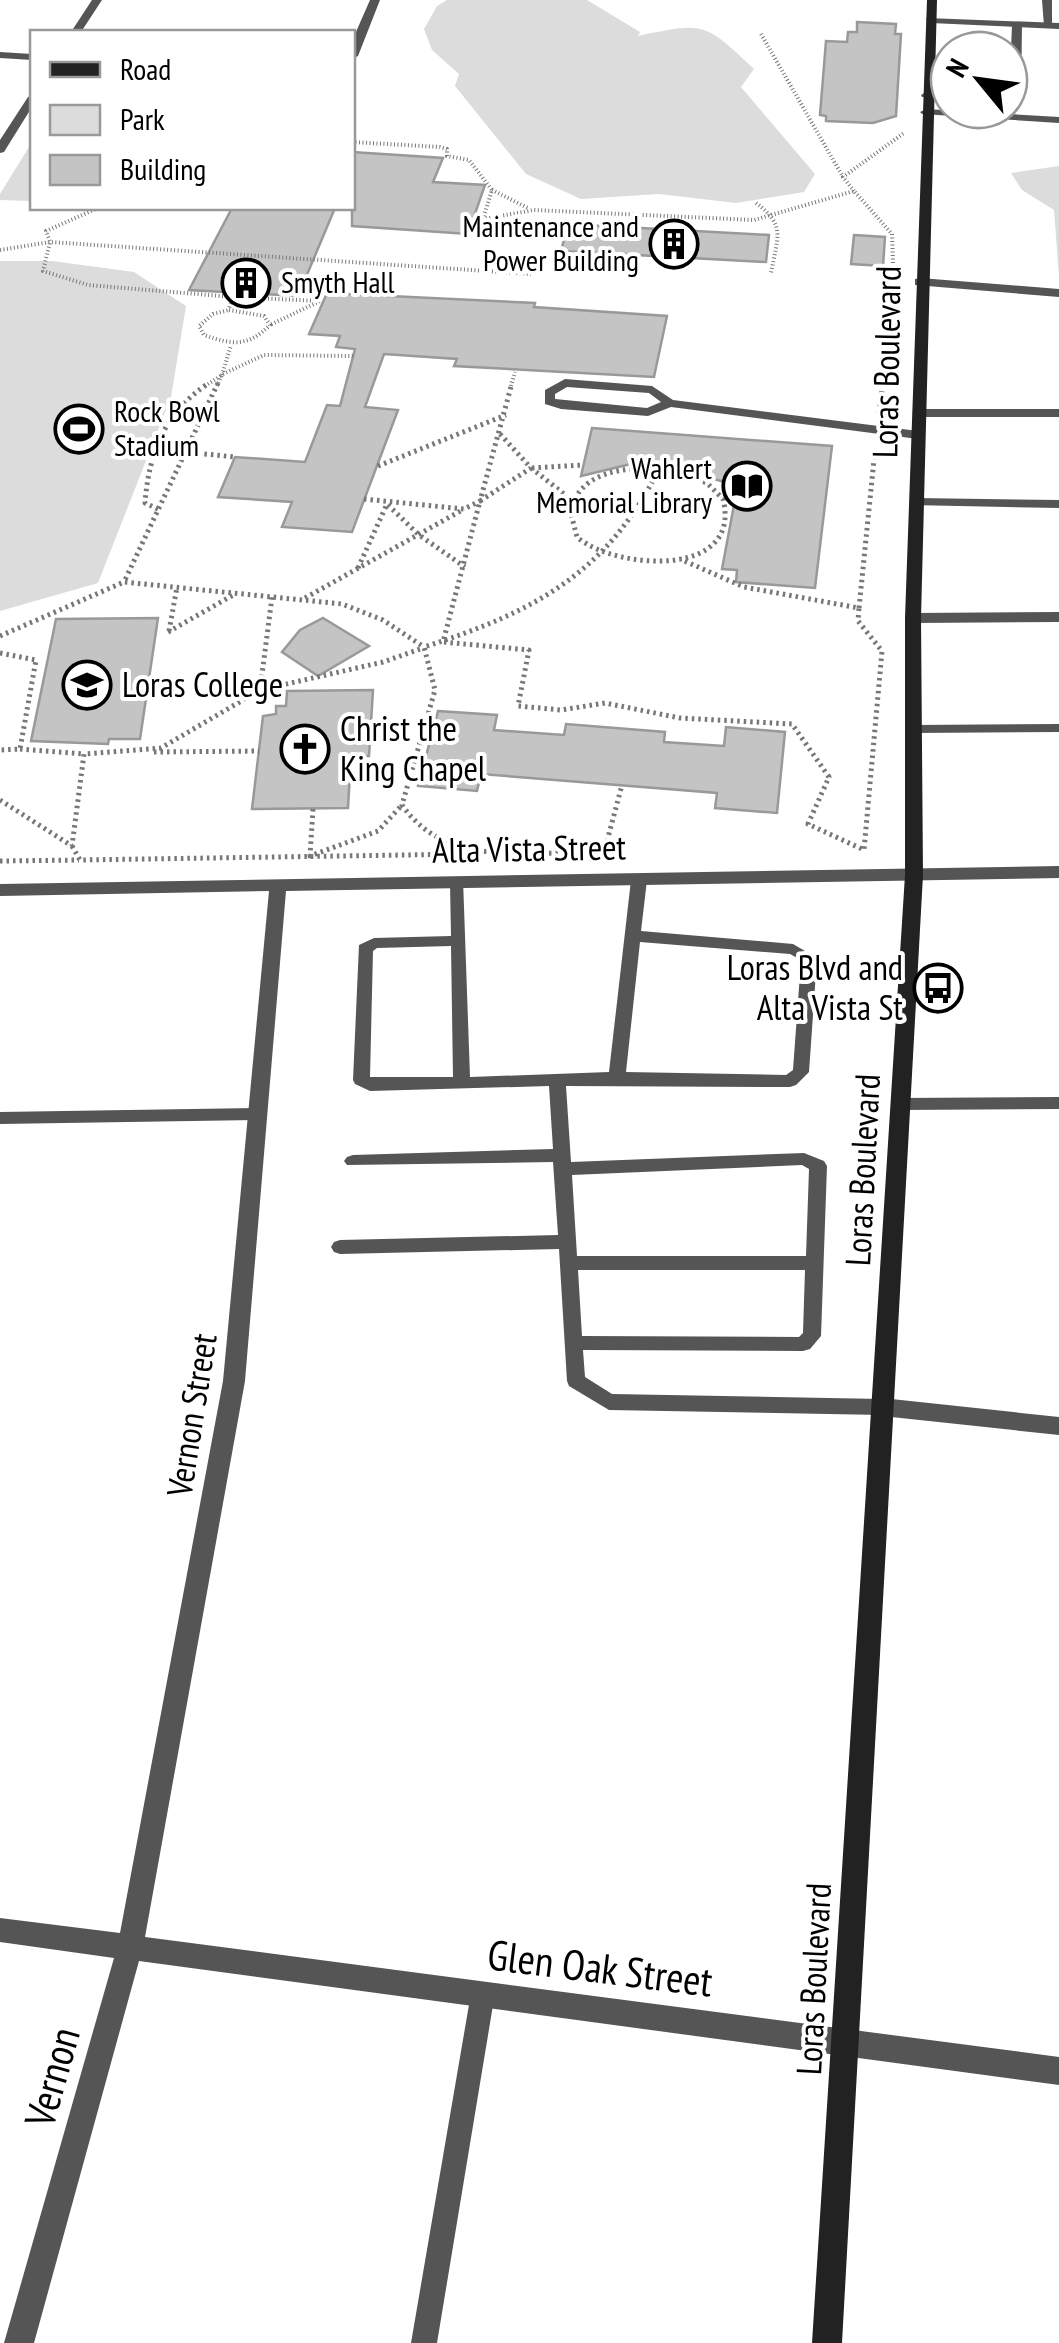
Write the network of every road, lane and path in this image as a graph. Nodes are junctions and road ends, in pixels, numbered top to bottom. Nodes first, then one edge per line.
1 (97, 0) edge
2 (375, 0) edge
3 (932, 0) edge
4 (1047, 0) edge
5 (931, 20) junction
6 (1017, 24) junction
7 (1054, 26) edge
8 (77, 30) edge
9 (1017, 30) edge
10 (761, 34) dead end
11 (355, 49) edge
12 (0, 55) edge
13 (30, 57) edge
14 (926, 95) junction
15 (929, 95) edge
16 (30, 101) edge
17 (926, 112) junction
18 (1059, 120) edge
19 (905, 132) dead end
20 (355, 142) edge
21 (0, 149) edge
22 (843, 177) junction
23 (492, 190) junction
24 (854, 192) junction
25 (756, 204) dead end
26 (93, 210) edge
27 (534, 210) junction
28 (775, 217) junction
29 (50, 242) junction
30 (0, 250) edge
31 (771, 273) dead end
32 (531, 274) dead end
33 (920, 282) junction
34 (1059, 293) edge
35 (233, 297) junction
36 (229, 308) junction
37 (270, 325) junction
38 (231, 345) junction
39 (353, 356) dead end
40 (515, 372) dead end
41 (222, 374) junction
42 (670, 403) junction
43 (1059, 413) edge
44 (506, 415) junction
45 (919, 424) junction
46 (877, 430) junction
47 (500, 434) junction
48 (158, 440) junction
49 (189, 444) junction
50 (185, 452) junction
51 (235, 457) dead end
52 (583, 465) dead end
53 (378, 466) dead end
54 (660, 467) junction
55 (530, 468) junction
56 (364, 499) dead end
57 (480, 500) junction
58 (573, 501) junction
59 (916, 502) junction
60 (387, 504) junction
61 (1059, 504) edge
62 (158, 509) junction
63 (464, 510) junction
64 (419, 535) junction
65 (607, 554) junction
66 (680, 559) junction
67 (465, 567) junction
68 (358, 569) junction
69 (124, 582) junction
70 (176, 587) junction
71 (236, 593) junction
72 (272, 597) junction
73 (304, 599) junction
74 (858, 608) junction
75 (1059, 617) edge
76 (912, 618) junction
77 (0, 636) edge
78 (443, 642) junction
79 (424, 647) junction
80 (0, 653) edge
81 (260, 690) junction
82 (1059, 728) edge
83 (913, 729) junction
84 (0, 750) edge
85 (20, 750) junction
86 (148, 752) junction
87 (259, 752) dead end
88 (84, 754) junction
89 (622, 785) dead end
90 (0, 800) edge
91 (402, 804) junction
92 (313, 809) dead end
93 (72, 846) junction
94 (566, 853) dead end
95 (585, 853) dead end
96 (604, 853) junction
97 (470, 854) junction
98 (310, 856) junction
99 (80, 860) junction
100 (0, 862) edge
101 (1059, 872) edge
102 (914, 875) junction
103 (596, 880) junction
104 (639, 880) junction
105 (458, 882) junction
106 (278, 886) junction
107 (0, 890) edge
108 (633, 936) junction
109 (458, 942) junction
110 (617, 1078) junction
111 (556, 1080) junction
112 (462, 1083) junction
113 (1059, 1102) edge
114 (900, 1104) junction
115 (258, 1114) junction
116 (0, 1118) edge
117 (353, 1161) dead end
118 (562, 1162) junction
119 (568, 1242) junction
120 (340, 1247) dead end
121 (814, 1262) junction
122 (568, 1263) junction
123 (574, 1342) junction
124 (882, 1407) junction
125 (1059, 1426) edge
126 (0, 1930) edge
127 (130, 1948) junction
128 (483, 1994) junction
129 (843, 2040) junction
130 (1059, 2070) edge
131 (19, 2343) edge
132 (424, 2343) edge
133 (828, 2343) edge

1 - 8 street
2 - 11 street
3 - 5 main road, Loras Boulevard
4 - 7 lane
5 - 6 street
5 - 14 main road, Loras Boulevard
6 - 7 street
6 - 9 lane
10 - 22 path
12 - 13 lane
14 - 15 lane
14 - 17 main road, Loras Boulevard
16 - 21 street
17 - 18 street
17 - 33 main road, Loras Boulevard
19 - 22 path
20 - 23 path
22 - 24 path
23 - 27 path
23 - 27 path
24 - 28 path
24 - 46 path
25 - 28 path
26 - 29 path
27 - 28 path
28 - 31 path
29 - 30 path
29 - 32 path
29 - 35 path
33 - 34 street
33 - 45 main road, Loras Boulevard
35 - 36 path
35 - 37 path
36 - 37 path
36 - 38 path
37 - 38 path
38 - 41 path
39 - 41 path
40 - 44 path
41 - 48 path
41 - 49 path
42 - 42 lane
42 - 46 lane
43 - 45 street
44 - 47 path
44 - 53 path
45 - 46 lane
45 - 59 main road, Loras Boulevard
46 - 74 path
47 - 55 path
47 - 57 path
48 - 49 path
48 - 62 path
49 - 50 path
50 - 51 path
50 - 62 path
52 - 55 path
54 - 58 path
54 - 65 path
54 - 66 path
55 - 57 path
55 - 58 path
56 - 60 path
57 - 63 path
57 - 67 path
58 - 65 path
59 - 61 lane
59 - 76 main road, Loras Boulevard
60 - 63 path
60 - 64 path
60 - 68 path
62 - 69 path
63 - 64 path
64 - 67 path
64 - 68 path
65 - 66 path
65 - 78 path
66 - 74 path
67 - 78 path
68 - 73 path
69 - 70 path
69 - 77 path
70 - 71 path
70 - 71 path
71 - 72 path
72 - 73 path
72 - 81 path
73 - 79 path
74 - 78 path
75 - 76 street
76 - 83 main road, Loras Boulevard
78 - 79 path
79 - 81 path
79 - 91 path
80 - 85 path
81 - 86 path
82 - 83 lane
83 - 102 main road, Loras Boulevard
84 - 85 path
85 - 88 path
86 - 87 path
86 - 88 path
88 - 93 path
89 - 96 path
90 - 93 path
91 - 97 path
91 - 98 path
92 - 98 path
93 - 99 path
94 - 97 path
95 - 96 path
96 - 103 path
97 - 98 path
98 - 99 path
99 - 100 path
101 - 102 street, Alta Vista Street
102 - 104 street, Alta Vista Street
102 - 114 main road, Loras Boulevard
103 - 104 street, Alta Vista Street
103 - 105 street, Alta Vista Street
104 - 108 lane
105 - 106 street, Alta Vista Street
105 - 109 lane
106 - 107 street, Alta Vista Street
106 - 115 street, Vernon Street
108 - 110 lane
108 - 110 lane
109 - 112 lane
109 - 112 lane
110 - 111 lane
111 - 112 lane
111 - 118 lane
113 - 114 lane
114 - 124 main road, Loras Boulevard
115 - 116 lane
115 - 127 street, Vernon Street
117 - 118 lane
118 - 119 lane
118 - 121 lane
119 - 120 lane
119 - 122 lane
121 - 122 lane
121 - 123 lane
122 - 123 lane
123 - 124 lane
124 - 125 street
124 - 129 main road, Loras Boulevard
126 - 127 street, Glen Oak Street
127 - 128 street, Glen Oak Street
127 - 131 street, Vernon
128 - 129 street, Glen Oak Street
128 - 132 lane
129 - 130 street, Glen Oak Street
129 - 133 main road, Loras Boulevard

